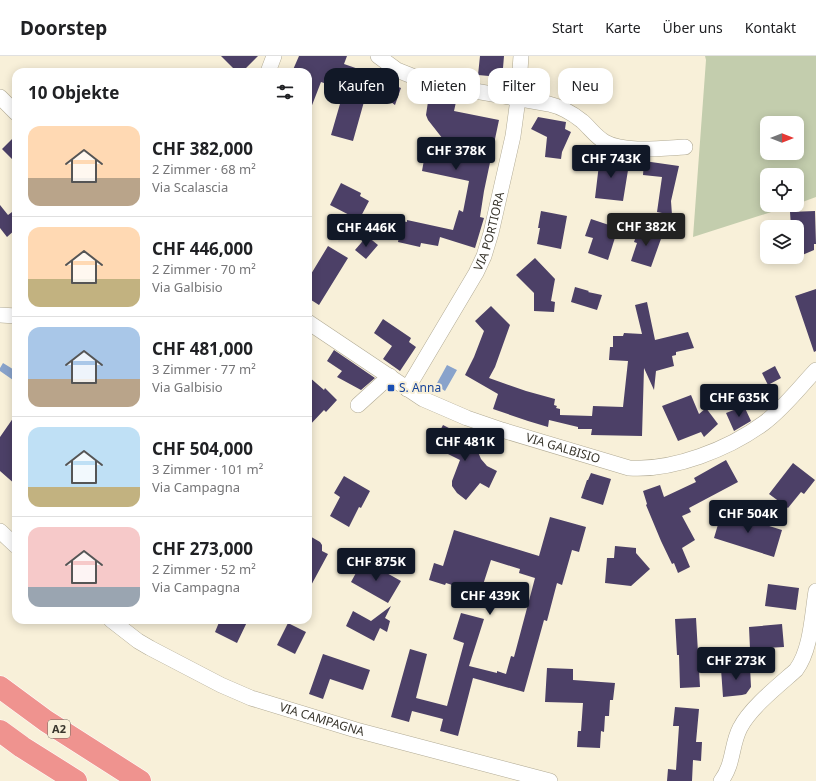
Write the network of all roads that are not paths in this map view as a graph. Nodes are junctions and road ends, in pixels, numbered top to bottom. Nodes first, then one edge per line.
1 (274, 56) edge
2 (378, 56) edge
3 (521, 56) edge
4 (270, 68) edge
5 (520, 68) edge
6 (488, 93) edge
7 (0, 97) edge
8 (517, 104) edge
9 (550, 104) edge
10 (12, 109) edge
11 (685, 147) dead end
12 (0, 315) edge
13 (12, 316) edge
14 (312, 325) edge
15 (816, 370) edge
16 (390, 376) junction
17 (407, 389) junction
18 (358, 405) dead end
19 (0, 532) edge
20 (12, 542) edge
21 (816, 591) edge
22 (116, 624) edge
23 (0, 687) edge
24 (0, 730) edge
25 (119, 768) junction
26 (76, 781) edge
27 (140, 781) edge
28 (148, 781) edge
29 (550, 781) edge
30 (721, 781) edge

1 - 4 street
2 - 6 street
3 - 5 street, VIA PORTIORA
7 - 10 street
8 - 17 street, VIA PORTIORA
9 - 11 street
12 - 13 street
14 - 16 street, VIA GALBISIO
15 - 17 street, VIA GALBISIO
16 - 17 street, VIA GALBISIO
16 - 18 street
19 - 20 street
21 - 30 street
22 - 29 street, VIA CAMPAGNA
23 - 25 highway, A2
24 - 26 highway
25 - 27 highway, A2
25 - 28 highway, A2

